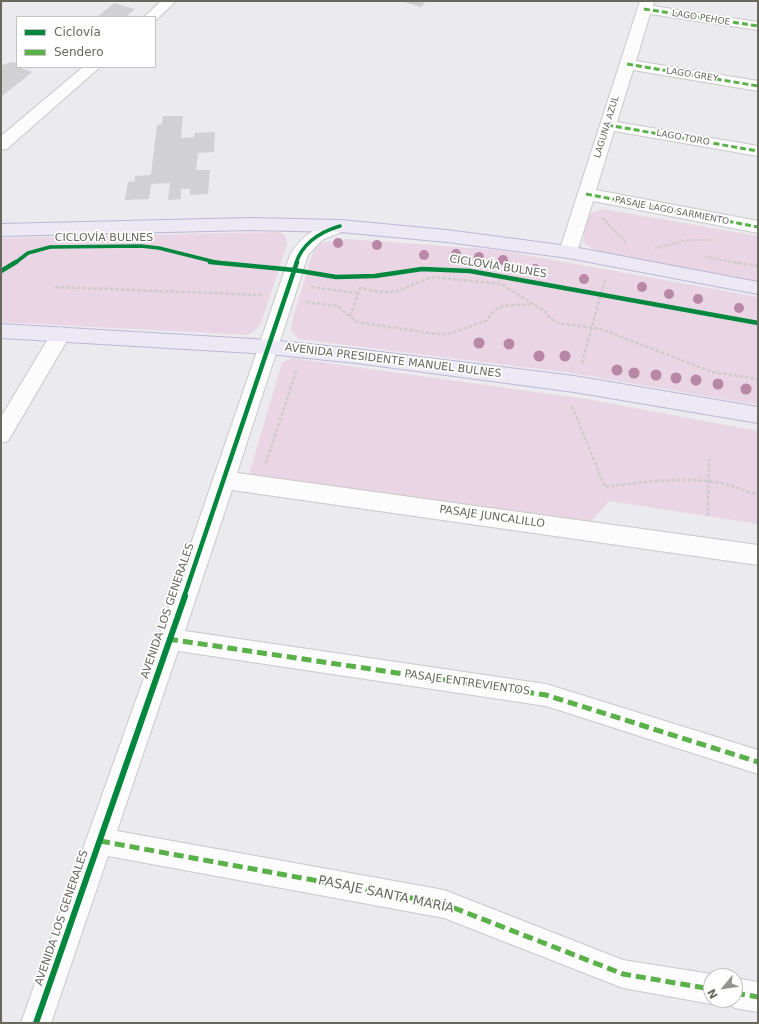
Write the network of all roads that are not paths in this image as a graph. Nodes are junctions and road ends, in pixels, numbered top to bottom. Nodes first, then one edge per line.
1 (164, 2) edge
2 (645, 5) edge
3 (152, 16) edge
4 (758, 26) edge
5 (627, 64) junction
6 (91, 68) edge
7 (758, 86) edge
8 (608, 125) junction
9 (1, 145) edge
10 (758, 151) edge
11 (586, 194) junction
12 (340, 226) junction
13 (758, 227) edge
14 (1, 230) edge
15 (568, 252) junction
16 (758, 288) edge
17 (1, 331) edge
18 (61, 334) junction
19 (269, 347) junction
20 (758, 415) edge
21 (1, 435) edge
22 (225, 480) junction
23 (758, 555) edge
24 (168, 639) junction
25 (758, 762) edge
26 (100, 841) junction
27 (703, 988) edge
28 (743, 994) edge
29 (758, 996) edge
30 (36, 1023) edge

1 - 3 street
2 - 4 street, LAGO PEHOE
2 - 5 street, LAGUNA AZUL
5 - 7 street, LAGO GREY
5 - 8 street, LAGUNA AZUL
6 - 9 street
8 - 10 street, LAGO TORO
8 - 11 street, LAGUNA AZUL
11 - 13 street, PASAJE LAGO SARMIENTO
11 - 15 street, LAGUNA AZUL
12 - 14 main road
12 - 15 main road
12 - 19 street, AVENIDA LOS GENERALES
15 - 16 main road
17 - 18 main road, AVENIDA PRESIDENTE MANUEL BULNES
18 - 19 main road, AVENIDA PRESIDENTE MANUEL BULNES
18 - 21 street
19 - 20 main road, AVENIDA PRESIDENTE MANUEL BULNES
19 - 22 street, AVENIDA LOS GENERALES
22 - 23 street, PASAJE JUNCALILLO
22 - 24 street, AVENIDA LOS GENERALES
24 - 25 street, PASAJE ENTREVIENTOS
24 - 26 street, AVENIDA LOS GENERALES
26 - 27 street, PASAJE SANTA MARÍA
26 - 30 street, AVENIDA LOS GENERALES
28 - 29 street

